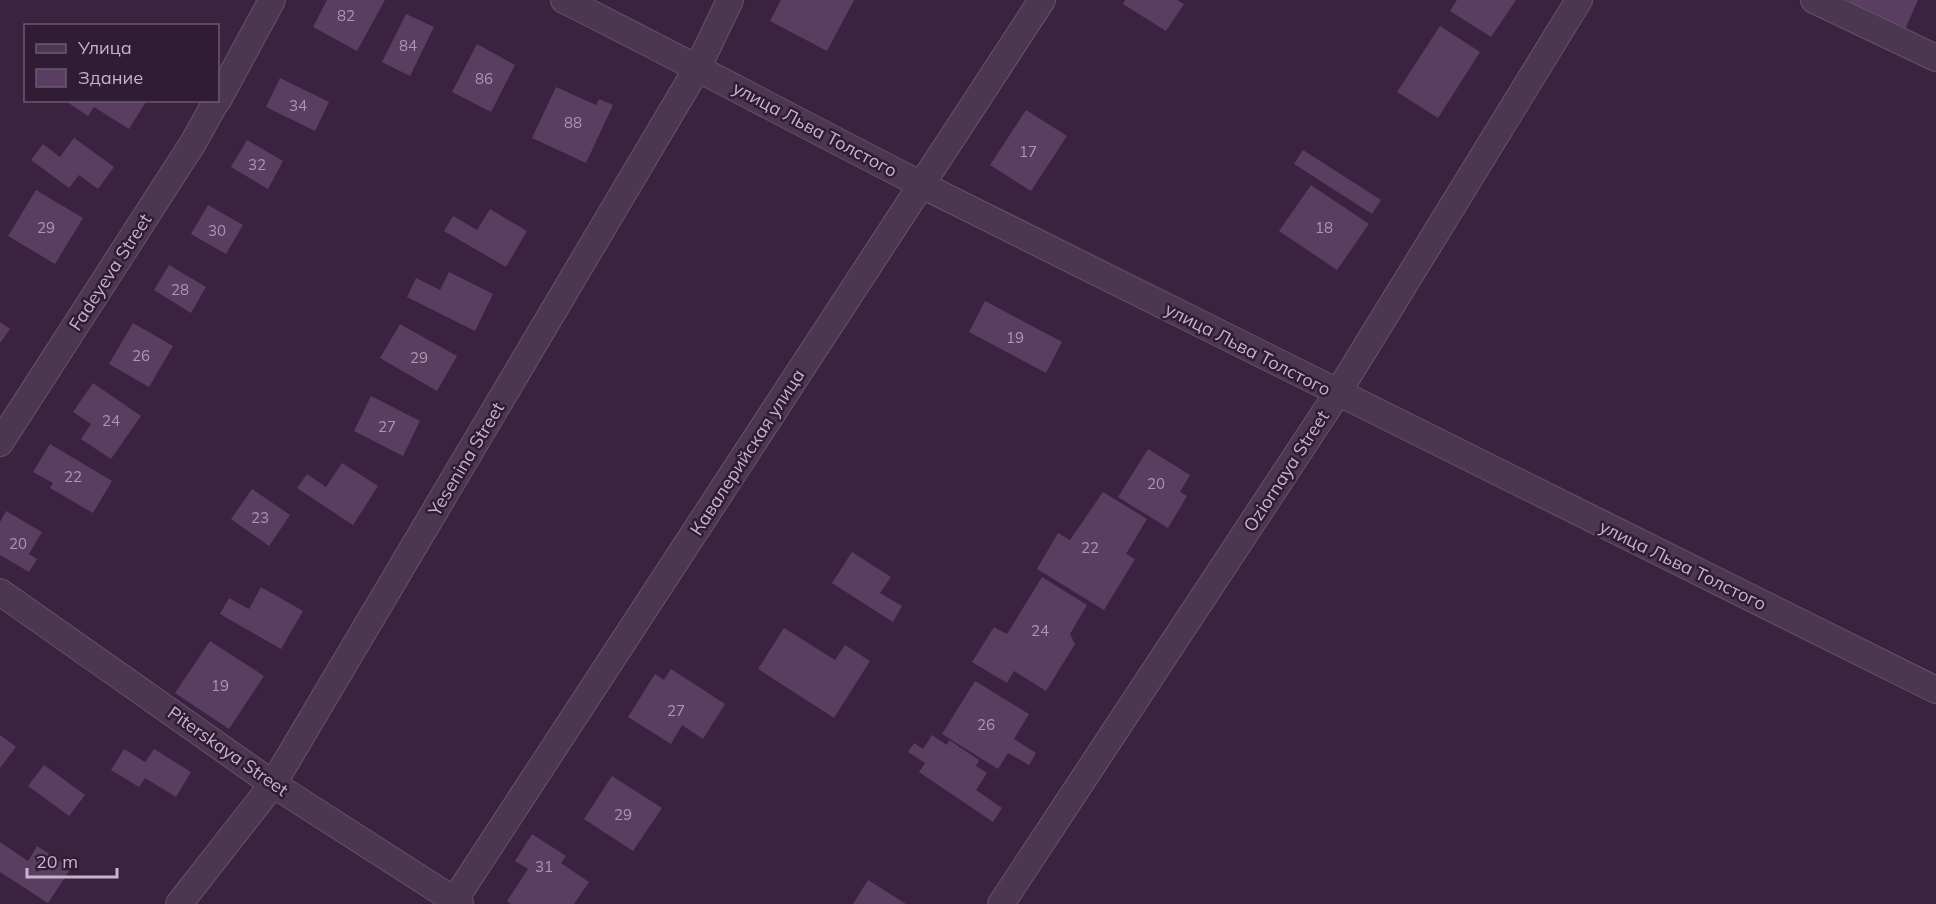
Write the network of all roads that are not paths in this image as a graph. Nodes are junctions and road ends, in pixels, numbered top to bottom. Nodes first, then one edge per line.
1 (272, 0) edge
2 (564, 0) edge
3 (730, 0) edge
4 (1042, 0) edge
5 (1579, 0) edge
6 (1814, 0) edge
7 (1936, 58) edge
8 (698, 67) junction
9 (219, 96) edge
10 (216, 102) edge
11 (922, 184) junction
12 (1337, 394) junction
13 (0, 443) edge
14 (0, 592) edge
15 (1936, 690) edge
16 (273, 784) junction
17 (456, 903) edge
18 (179, 904) edge
19 (1001, 904) edge

1 - 9 street, Fadeyeva Street
2 - 8 street, улица Льва Толстого
3 - 8 street, Yesenina Street
4 - 11 street, Кавалерийская улица
5 - 12 street, Oziornaya Street
6 - 7 street
8 - 11 street, улица Льва Толстого
8 - 16 street, Yesenina Street
10 - 13 street, Fadeyeva Street
11 - 12 street, улица Льва Толстого
11 - 17 street, Кавалерийская улица
12 - 15 street, улица Льва Толстого
12 - 19 street, Oziornaya Street
14 - 16 street, Piterskaya Street
16 - 17 street, Piterskaya Street
16 - 18 street, Yesenina Street

